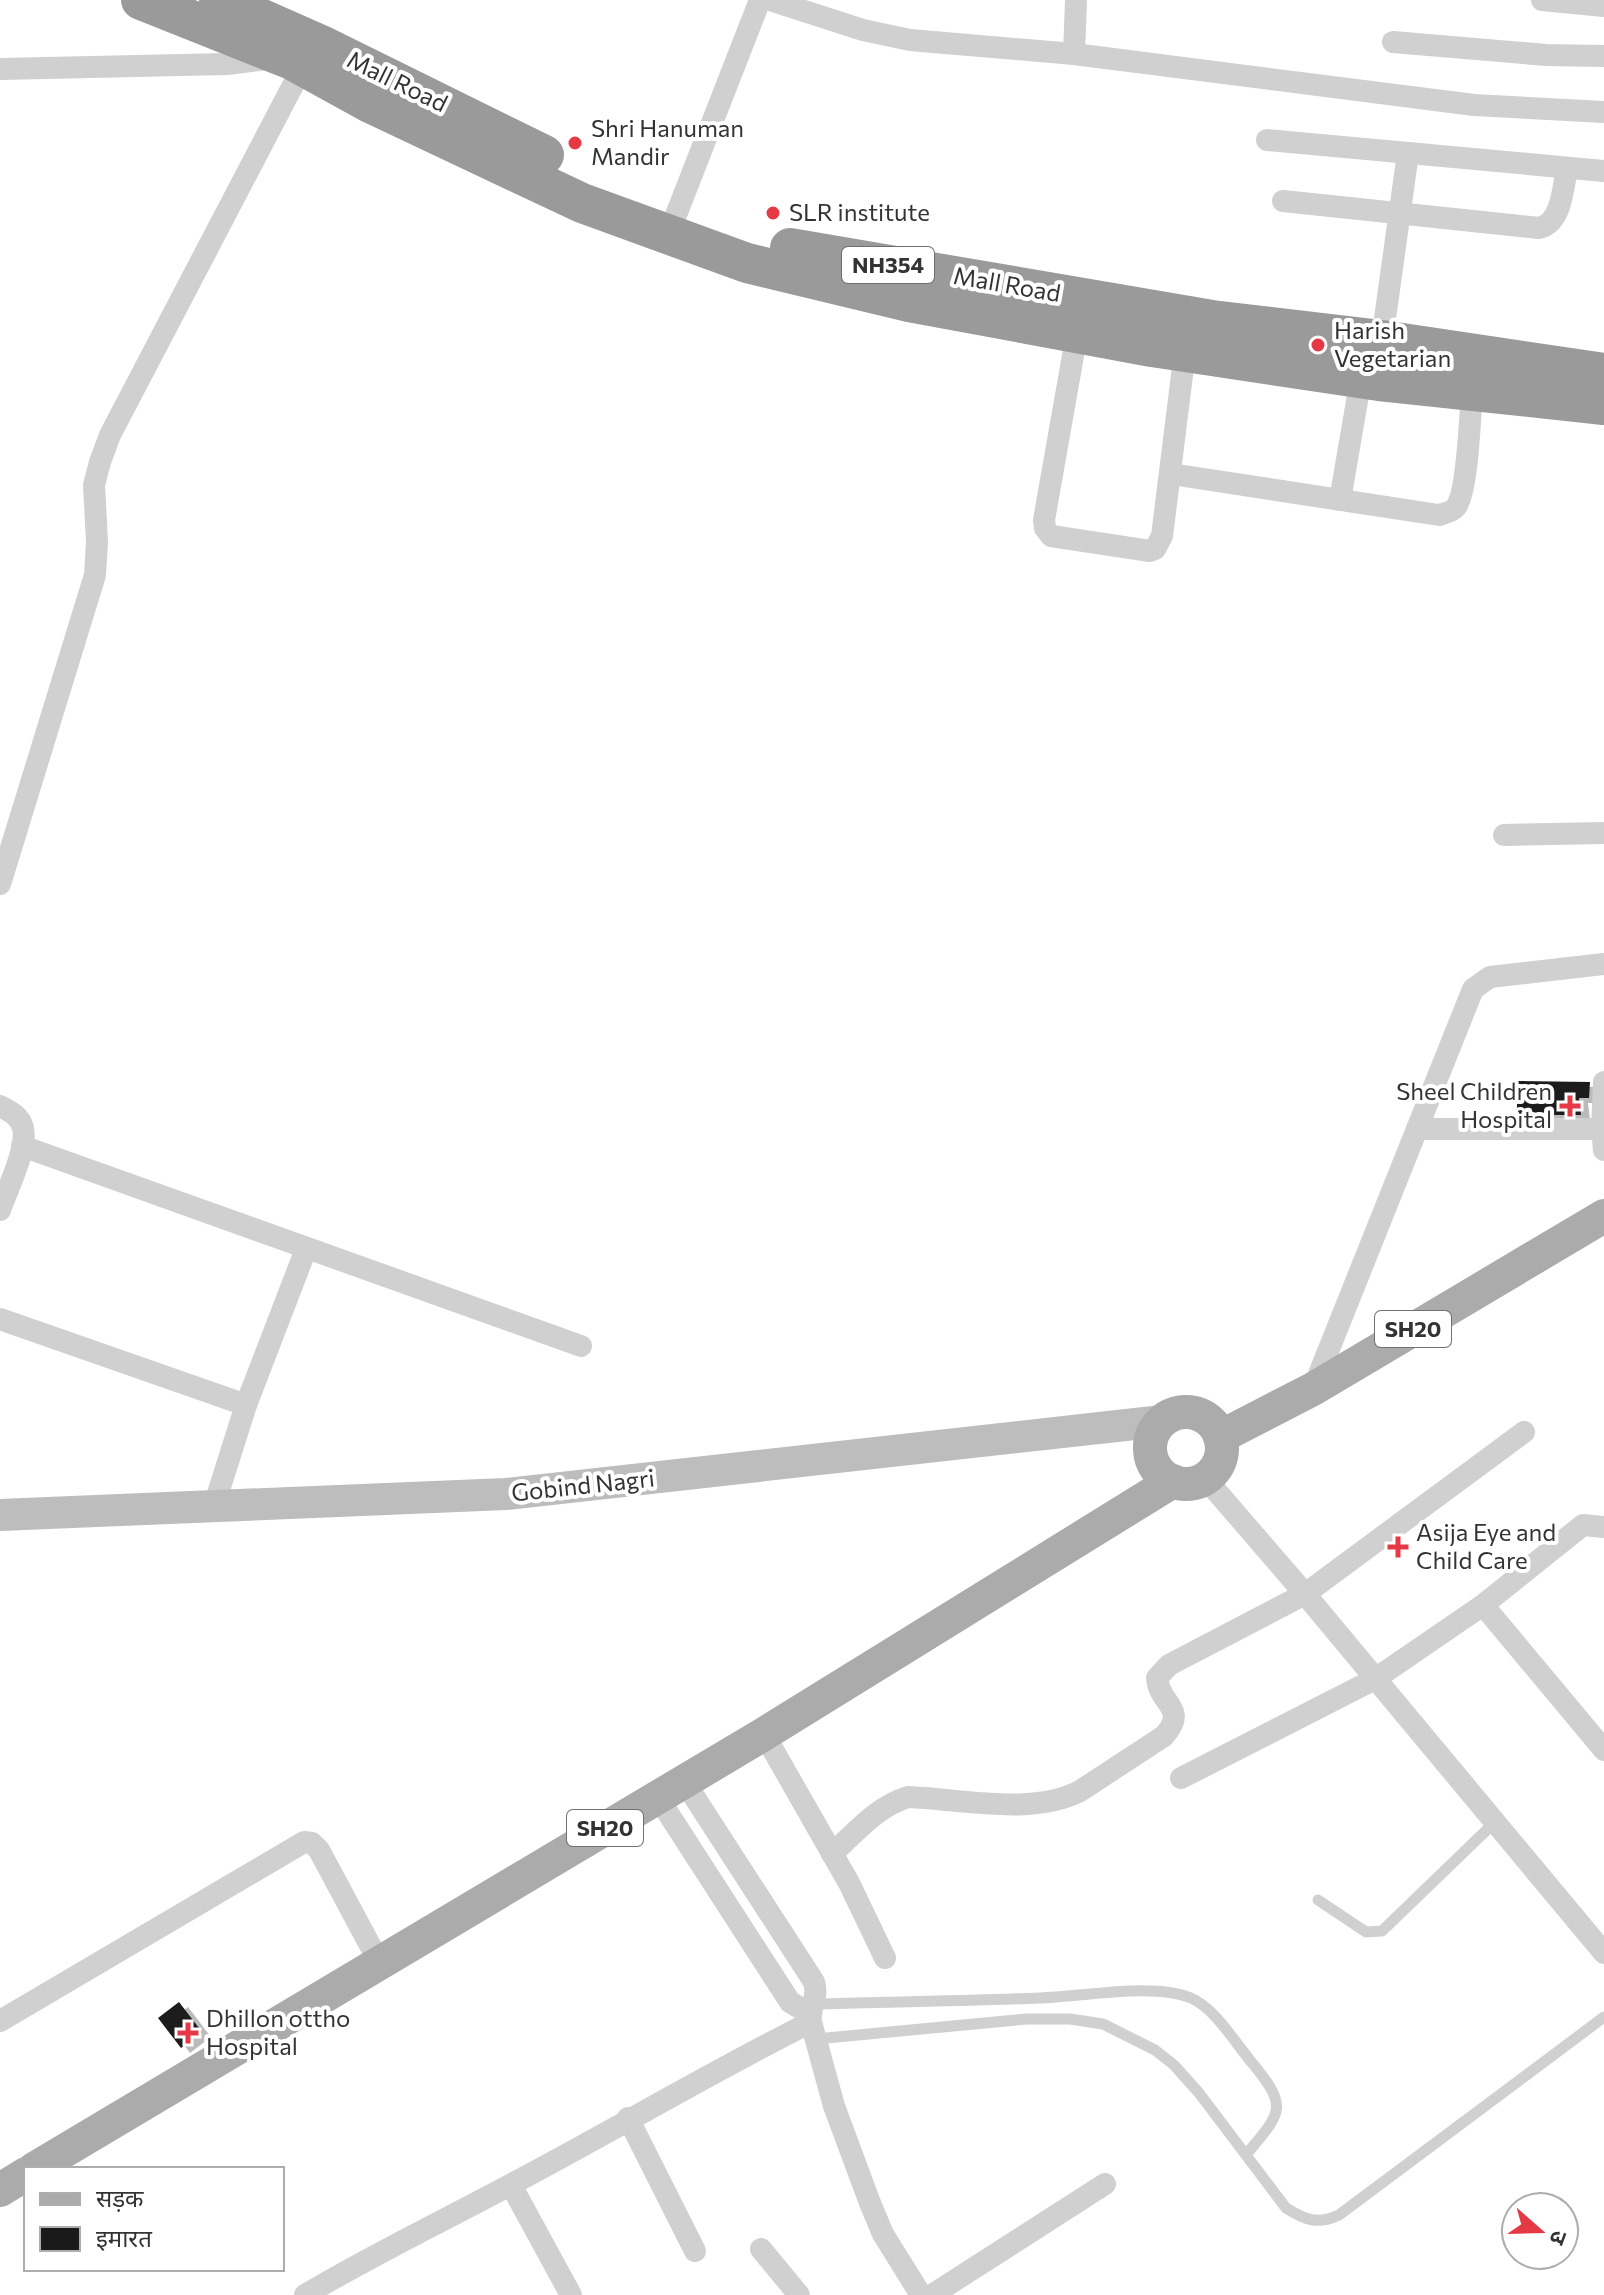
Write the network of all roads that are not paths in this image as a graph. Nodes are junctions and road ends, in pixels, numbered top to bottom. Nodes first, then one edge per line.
1 (141, 0) edge
2 (760, 0) edge
3 (770, 0) edge
4 (1076, 0) edge
5 (1542, 0) edge
6 (1604, 6) edge
7 (226, 21) edge
8 (1393, 42) dead end
9 (1074, 54) junction
10 (1604, 56) edge
11 (293, 61) junction
12 (0, 69) edge
13 (1604, 112) edge
14 (1267, 140) dead end
15 (1408, 153) junction
16 (1567, 168) junction
17 (1604, 171) edge
18 (1283, 201) dead end
19 (1398, 214) junction
20 (676, 215) junction
21 (1077, 333) junction
22 (1382, 340) junction
23 (1185, 351) junction
24 (1604, 373) edge
25 (1361, 378) junction
26 (1604, 383) edge
27 (1472, 391) junction
28 (1604, 404) edge
29 (1171, 474) junction
30 (1340, 500) junction
31 (1604, 833) edge
32 (1504, 835) dead end
33 (0, 884) edge
34 (1604, 964) edge
35 (1604, 1082) edge
36 (0, 1106) edge
37 (1417, 1129) junction
38 (1603, 1139) edge
39 (22, 1146) junction
40 (0, 1210) edge
41 (1604, 1216) edge
42 (306, 1249) junction
43 (0, 1319) edge
44 (581, 1346) dead end
45 (1313, 1389) junction
46 (246, 1405) junction
47 (1162, 1421) junction
48 (1524, 1432) dead end
49 (1220, 1437) junction
50 (1189, 1480) junction
51 (214, 1506) junction
52 (0, 1515) edge
53 (1604, 1527) edge
54 (1305, 1594) junction
55 (1483, 1605) junction
56 (1375, 1679) junction
57 (764, 1734) junction
58 (1601, 1737) edge
59 (1181, 1778) dead end
60 (670, 1789) junction
61 (1495, 1822) junction
62 (832, 1854) junction
63 (1318, 1900) dead end
64 (1604, 1953) edge
65 (885, 1958) dead end
66 (379, 1962) junction
67 (1604, 2017) edge
68 (813, 2020) junction
69 (0, 2021) edge
70 (628, 2118) junction
71 (1246, 2155) junction
72 (37, 2167) edge
73 (24, 2175) edge
74 (1105, 2184) dead end
75 (511, 2185) junction
76 (0, 2190) edge
77 (761, 2249) dead end
78 (695, 2251) dead end
79 (343, 2285) edge
80 (305, 2295) edge
81 (571, 2295) edge
82 (799, 2295) edge
83 (921, 2295) edge
84 (932, 2295) edge

1 - 7 highway
2 - 20 street
3 - 9 street
4 - 9 street
5 - 6 street
7 - 11 highway
7 - 12 street
7 - 20 highway, Mall Road / NH354
8 - 10 street
9 - 13 street
11 - 21 highway
11 - 33 street
14 - 15 street
15 - 16 street
15 - 19 street
16 - 17 street
16 - 19 street
18 - 19 street
19 - 22 street
20 - 22 highway, Mall Road / NH354
21 - 23 highway
21 - 29 street
22 - 24 highway, Mall Road / NH354
23 - 25 highway
23 - 29 street
25 - 27 highway
25 - 30 street
26 - 28 highway
27 - 28 highway
27 - 30 street
29 - 30 street
31 - 32 street
34 - 37 street
35 - 38 street
36 - 39 street
37 - 38 street
37 - 45 street
39 - 40 street
39 - 42 street
41 - 45 main road, SH20
42 - 44 street
42 - 46 street
43 - 46 street
45 - 49 main road, SH20
46 - 51 street
47 - 49 main road
47 - 50 main road
47 - 51 street, Gobind Nagri
48 - 54 street
49 - 50 main road
50 - 54 street
50 - 57 main road, SH20
51 - 52 street, Gobind Nagri
53 - 55 street
54 - 56 street
54 - 62 street
55 - 56 street
55 - 58 street
56 - 59 street
56 - 61 street
57 - 60 main road, SH20
57 - 62 street
60 - 66 main road, SH20
60 - 68 street
60 - 68 street
61 - 63 lane
61 - 64 street
62 - 65 street
66 - 69 street
66 - 72 main road, SH20
67 - 71 lane
68 - 70 street
68 - 71 lane
68 - 71 lane
68 - 83 street
70 - 75 street
70 - 78 street
73 - 76 main road
74 - 84 street
75 - 79 street
75 - 81 street
77 - 82 street
79 - 80 street

